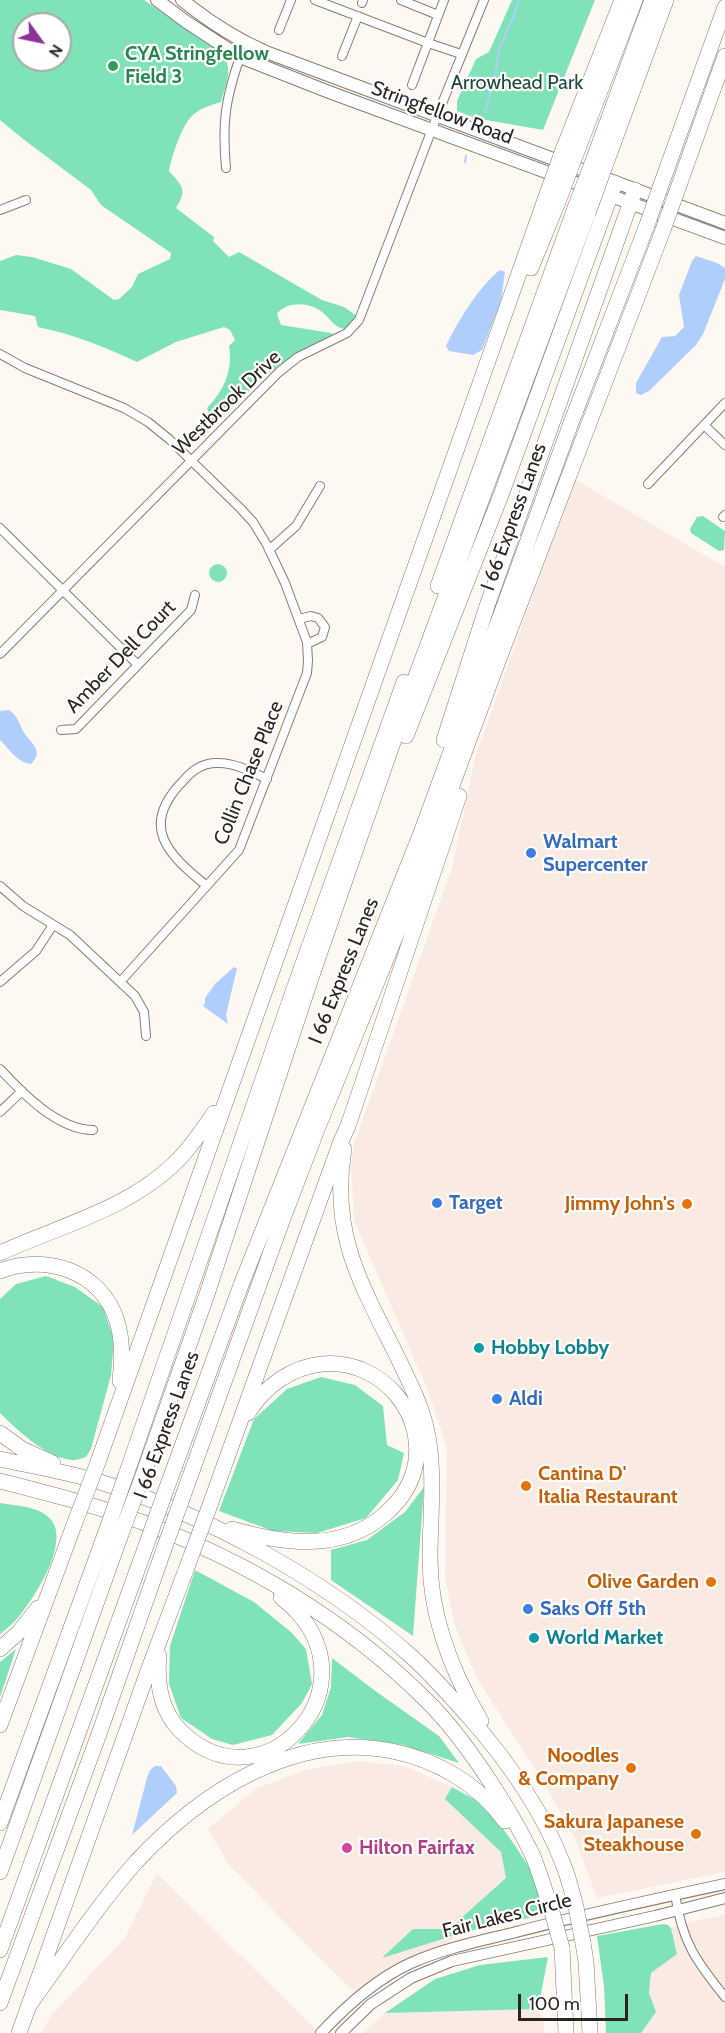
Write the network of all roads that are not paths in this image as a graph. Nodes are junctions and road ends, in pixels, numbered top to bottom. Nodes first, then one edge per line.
1 (157, 0) edge
2 (182, 0) edge
3 (291, 0) edge
4 (401, 0) edge
5 (444, 0) edge
6 (484, 0) edge
7 (622, 0) edge
8 (635, 0) edge
9 (652, 0) edge
10 (666, 0) edge
11 (320, 1) edge
12 (333, 3) edge
13 (725, 7) edge
14 (438, 15) junction
15 (358, 16) junction
16 (279, 30) dead end
17 (428, 44) junction
18 (461, 54) junction
19 (342, 56) dead end
20 (725, 56) edge
21 (240, 57) junction
22 (412, 85) dead end
23 (437, 116) junction
24 (432, 130) junction
25 (570, 152) junction
26 (599, 163) junction
27 (226, 168) dead end
28 (613, 190) junction
29 (633, 197) junction
30 (26, 200) dead end
31 (0, 210) edge
32 (582, 210) junction
33 (725, 223) edge
34 (725, 238) edge
35 (0, 354) edge
36 (725, 403) edge
37 (704, 425) junction
38 (725, 445) edge
39 (191, 461) junction
40 (648, 484) dead end
41 (321, 486) dead end
42 (0, 528) edge
43 (269, 550) junction
44 (62, 591) junction
45 (195, 595) dead end
46 (299, 619) junction
47 (307, 644) junction
48 (0, 654) edge
49 (497, 664) junction
50 (138, 665) junction
51 (61, 730) dead end
52 (267, 778) junction
53 (372, 806) junction
54 (0, 886) edge
55 (207, 886) junction
56 (53, 925) junction
57 (378, 946) junction
58 (121, 981) junction
59 (0, 982) edge
60 (146, 1036) dead end
61 (0, 1069) edge
62 (233, 1078) junction
63 (22, 1091) junction
64 (0, 1113) edge
65 (348, 1126) junction
66 (93, 1130) dead end
67 (0, 1253) edge
68 (0, 1271) edge
69 (110, 1427) junction
70 (0, 1433) edge
71 (233, 1442) junction
72 (0, 1459) edge
73 (0, 1481) edge
74 (97, 1481) junction
75 (0, 1488) edge
76 (63, 1497) junction
77 (212, 1523) dead end
78 (114, 1532) junction
79 (227, 1560) junction
80 (51, 1588) junction
81 (168, 1617) junction
82 (0, 1649) edge
83 (0, 1725) edge
84 (498, 1750) junction
85 (0, 1823) edge
86 (0, 1872) edge
87 (539, 1877) junction
88 (725, 1884) edge
89 (675, 1894) junction
90 (725, 1898) edge
91 (677, 1909) junction
92 (0, 1950) edge
93 (725, 1997) edge
94 (0, 2003) edge
95 (30, 2004) junction
96 (19, 2033) edge
97 (321, 2033) edge
98 (341, 2033) edge
99 (566, 2033) edge
100 (590, 2033) edge

1 - 21 main road, Stringfellow Road
2 - 23 main road, Stringfellow Road
3 - 16 street
4 - 14 street
5 - 14 street
6 - 18 street, Westbrook Drive
7 - 25 highway
8 - 25 highway
9 - 26 highway
10 - 26 highway
11 - 12 street
12 - 15 street
13 - 57 highway, I 66 Express Lanes, bridge
14 - 17 street
15 - 17 street
15 - 19 street
17 - 18 street
17 - 22 street
18 - 23 street, Westbrook Drive
20 - 49 highway, bridge
21 - 24 main road, Stringfellow Road
21 - 27 street
23 - 24 street, Westbrook Drive
23 - 28 main road, Stringfellow Road
24 - 28 main road, Stringfellow Road
24 - 39 street, Westbrook Drive
25 - 62 highway, bridge
26 - 32 highway, bridge
28 - 29 main road, Stringfellow Road
28 - 53 highway
29 - 33 main road, Stringfellow Road
29 - 34 main road, Stringfellow Road
29 - 57 highway
30 - 31 street
32 - 53 highway, I 66 Express Lanes
32 - 78 highway, bridge
35 - 39 street, Collin Chase Place
36 - 37 street
37 - 38 street
37 - 40 street
39 - 43 street, Collin Chase Place
39 - 44 street, Westbrook Drive
41 - 43 street
42 - 44 street
43 - 46 street, Collin Chase Place
44 - 48 street, Westbrook Drive
44 - 50 street
45 - 50 street, Amber Dell Court
46 - 47 street, Collin Chase Place
46 - 47 street
47 - 52 street, Collin Chase Place
49 - 65 highway
49 - 94 highway, bridge
50 - 51 street, Amber Dell Court
52 - 55 street, Collin Chase Place
52 - 55 street
53 - 78 highway, I 66 Express Lanes, bridge
54 - 56 street
55 - 58 street, Collin Chase Place
56 - 58 street
56 - 59 street
57 - 92 highway, I 66 Express Lanes, bridge
58 - 60 street
61 - 63 street
62 - 67 highway
62 - 69 highway
63 - 64 street
63 - 66 street
65 - 71 highway
65 - 84 highway
68 - 69 highway
69 - 80 highway, bridge
70 - 74 highway
71 - 77 highway
71 - 81 highway, bridge
72 - 74 highway
73 - 76 highway
74 - 84 highway
75 - 76 highway
76 - 79 highway
78 - 85 highway
78 - 86 highway, I 66 Express Lanes
79 - 81 highway
79 - 87 highway
80 - 82 highway
80 - 83 highway
81 - 95 highway
84 - 100 highway, bridge
87 - 95 highway
87 - 99 highway, bridge
88 - 89 street, Fair Lakes Circle
89 - 91 street
89 - 97 street, Fair Lakes Circle
90 - 91 street, Fair Lakes Circle
91 - 93 street
91 - 98 street, Fair Lakes Circle
95 - 96 highway

